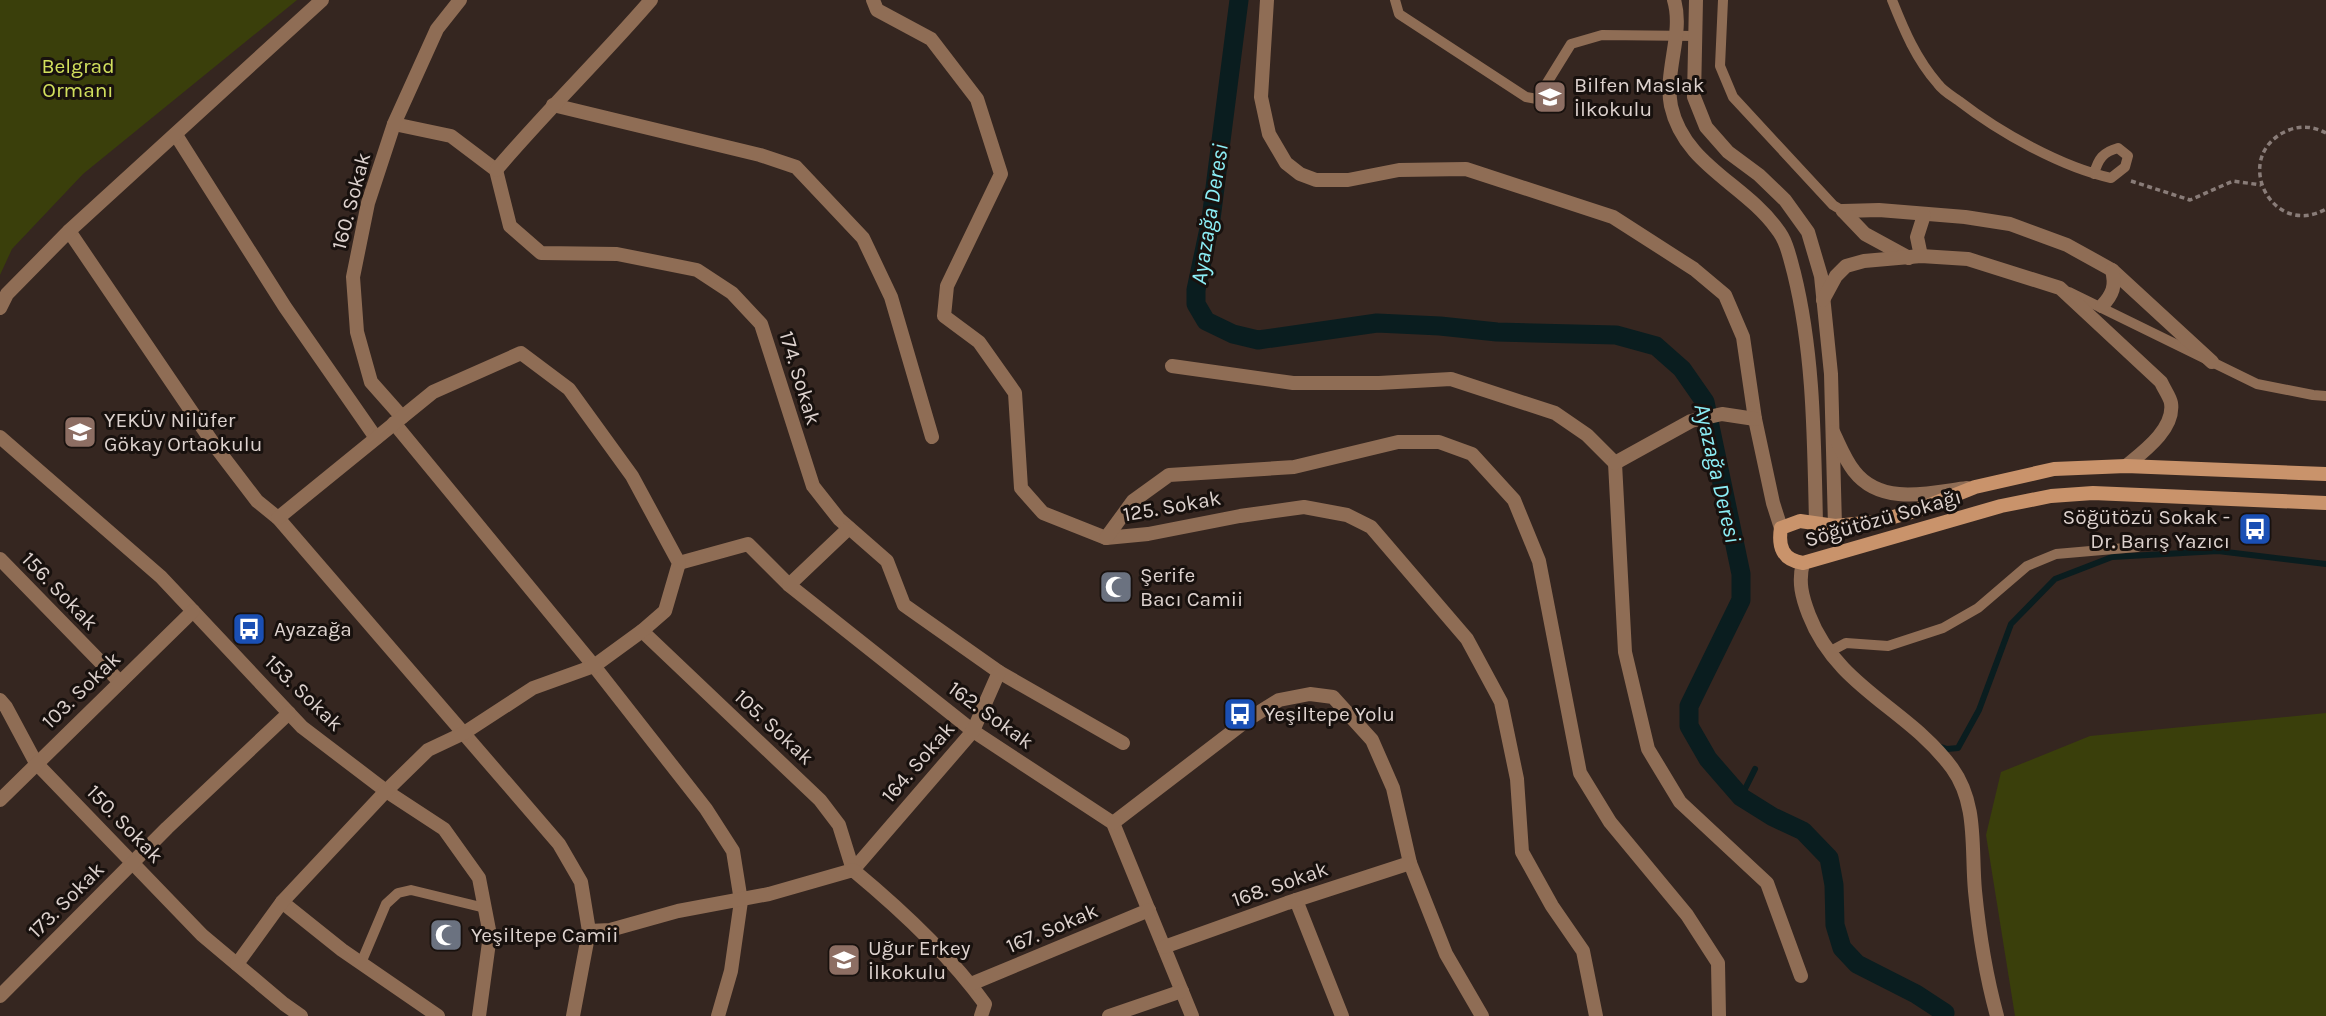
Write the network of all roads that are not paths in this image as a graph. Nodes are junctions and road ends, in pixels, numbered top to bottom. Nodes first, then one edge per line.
1 (322, 0) edge
2 (460, 0) edge
3 (651, 0) edge
4 (873, 0) edge
5 (1267, 0) edge
6 (1395, 0) edge
7 (1674, 0) edge
8 (1696, 0) edge
9 (1723, 0) edge
10 (1892, 0) edge
11 (1674, 35) junction
12 (1697, 36) junction
13 (554, 105) junction
14 (394, 124) junction
15 (176, 135) junction
16 (496, 170) junction
17 (2094, 174) junction
18 (1843, 211) junction
19 (1924, 215) junction
20 (69, 230) junction
21 (1916, 257) junction
22 (2112, 270) junction
23 (2060, 288) junction
24 (1823, 302) junction
25 (2102, 306) junction
26 (0, 308) edge
27 (2212, 362) junction
28 (1172, 366) dead end
29 (2326, 396) edge
30 (1755, 419) junction
31 (398, 420) junction
32 (1831, 429) junction
33 (0, 437) edge
34 (932, 437) dead end
35 (376, 438) junction
36 (1615, 463) junction
37 (2126, 466) junction
38 (2326, 474) edge
39 (1975, 487) junction
40 (2326, 503) edge
41 (278, 518) junction
42 (1816, 523) junction
43 (1835, 526) junction
44 (849, 528) junction
45 (1781, 528) junction
46 (1106, 538) junction
47 (2137, 547) dead end
48 (1831, 554) junction
49 (0, 559) edge
50 (679, 563) junction
51 (1803, 563) junction
52 (789, 585) junction
53 (193, 611) junction
54 (642, 631) junction
55 (1829, 652) junction
56 (594, 666) junction
57 (999, 672) junction
58 (120, 682) junction
59 (0, 700) edge
60 (289, 713) junction
61 (973, 731) junction
62 (464, 733) junction
63 (1123, 744) dead end
64 (36, 763) junction
65 (386, 791) junction
66 (0, 800) edge
67 (1113, 823) junction
68 (133, 863) junction
69 (1410, 863) junction
70 (853, 870) junction
71 (1296, 900) junction
72 (741, 901) junction
73 (282, 902) junction
74 (485, 908) junction
75 (1149, 910) junction
76 (589, 931) junction
77 (1164, 947) junction
78 (361, 963) junction
79 (237, 964) junction
80 (1801, 976) dead end
81 (971, 984) junction
82 (1182, 991) junction
83 (0, 996) edge
84 (281, 1010) edge
85 (301, 1016) edge
86 (438, 1016) edge
87 (479, 1016) edge
88 (573, 1016) edge
89 (718, 1016) edge
90 (981, 1016) edge
91 (1109, 1016) edge
92 (1192, 1016) edge
93 (1342, 1016) edge
94 (1482, 1016) edge
95 (1596, 1016) edge
96 (1719, 1016) edge
97 (1997, 1016) edge

1 - 15 street
2 - 14 street, 160. Sokak
3 - 13 street
4 - 46 street, 125. Sokak
5 - 30 street
6 - 11 lane
7 - 11 street
8 - 12 street
9 - 18 lane
10 - 17 lane
11 - 12 lane
11 - 42 street
12 - 24 street
13 - 16 street
13 - 34 street
14 - 16 street
14 - 31 street, 160. Sokak
15 - 20 street
15 - 35 street
16 - 44 street, 174. Sokak
17 - 17 lane
18 - 19 street
18 - 21 street
19 - 21 street
19 - 22 street
20 - 26 street
20 - 41 street
21 - 23 street
21 - 24 street
22 - 25 street
22 - 27 street
23 - 25 lane
23 - 37 street
24 - 32 street
25 - 27 lane
27 - 29 lane
28 - 36 street
30 - 36 street
30 - 45 street
31 - 35 street
31 - 50 street
31 - 56 street, 160. Sokak
32 - 39 street
32 - 43 street
33 - 53 street, 153. Sokak
35 - 41 street
36 - 80 street
37 - 38 street, Söğütözü Sokağı
37 - 39 street, Söğütözü Sokağı
39 - 43 street, Söğütözü Sokağı
40 - 48 street, Söğütözü Sokağı
41 - 62 street
42 - 43 street, Söğütözü Sokağı
42 - 45 street, Söğütözü Sokağı
43 - 48 street
44 - 52 street
44 - 57 street, 174. Sokak
45 - 51 street, Söğütözü Sokağı
46 - 95 street, 125. Sokak
46 - 96 street
47 - 55 lane
48 - 51 street, Söğütözü Sokağı
49 - 58 street, 156. Sokak
50 - 52 street, 162. Sokak
50 - 54 street
51 - 55 street
52 - 61 street, 162. Sokak
53 - 58 street, 103. Sokak
53 - 60 street, 153. Sokak
54 - 56 street
54 - 70 street, 105. Sokak
55 - 97 street
56 - 62 street
56 - 72 street, 160. Sokak
57 - 61 street, 164. Sokak
57 - 63 street, 174. Sokak
58 - 64 street, 103. Sokak
59 - 64 street, 150. Sokak
60 - 65 street, 153. Sokak
60 - 68 street, 173. Sokak
61 - 67 street, 162. Sokak
61 - 70 street, 164. Sokak
62 - 65 street
62 - 76 street
64 - 66 street, 103. Sokak
64 - 68 street, 150. Sokak
65 - 73 street
65 - 74 street, 153. Sokak
67 - 69 street
67 - 75 street
68 - 79 street, 150. Sokak
68 - 83 street, 173. Sokak
69 - 71 street, 168. Sokak
69 - 94 street
70 - 72 street
70 - 81 street
71 - 77 street, 168. Sokak
71 - 93 street
72 - 76 street
72 - 89 street, 160. Sokak
73 - 78 street
73 - 79 street
74 - 78 lane
74 - 87 street, 153. Sokak
75 - 77 street
75 - 81 street, 167. Sokak
76 - 88 street
77 - 82 street
78 - 86 street
79 - 84 street, 150. Sokak
81 - 90 street
82 - 91 street
82 - 92 street
84 - 85 street, 150. Sokak

